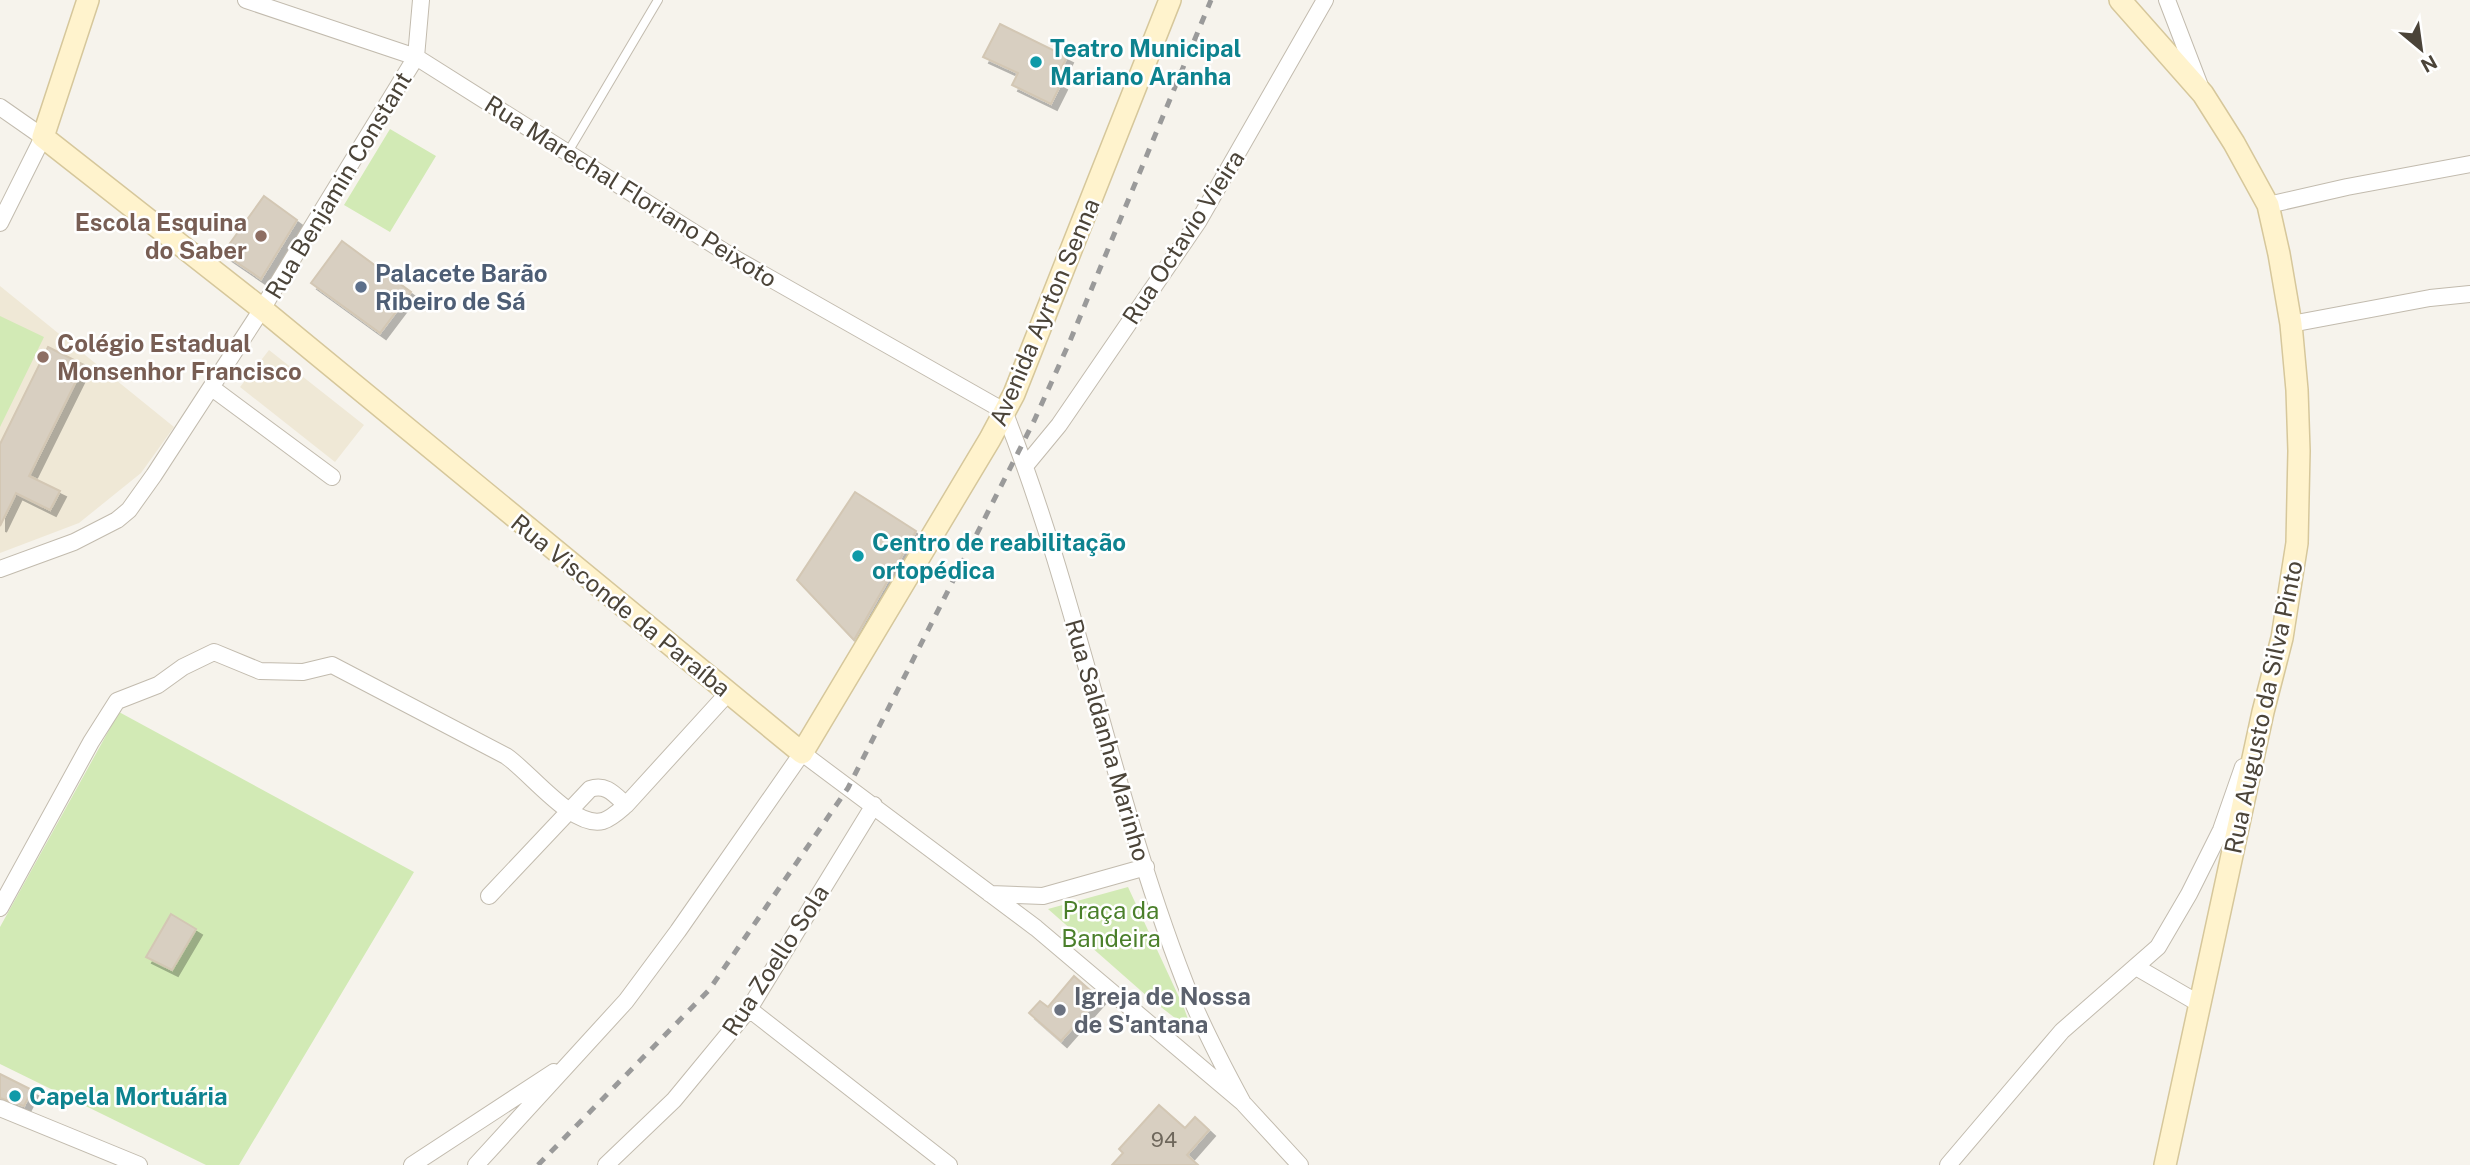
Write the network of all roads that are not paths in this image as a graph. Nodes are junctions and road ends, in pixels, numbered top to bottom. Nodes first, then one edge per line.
1 (88, 0) edge
2 (246, 0) edge
3 (421, 0) edge
4 (658, 0) edge
5 (1170, 0) edge
6 (1325, 0) edge
7 (2120, 0) edge
8 (2167, 0) edge
9 (416, 57) junction
10 (2203, 94) junction
11 (0, 107) edge
12 (43, 137) junction
13 (568, 152) junction
14 (2470, 164) edge
15 (2268, 205) junction
16 (0, 223) edge
17 (2470, 295) edge
18 (262, 309) junction
19 (2291, 324) junction
20 (212, 388) junction
21 (1004, 411) junction
22 (1026, 465) junction
23 (332, 477) dead end
24 (0, 569) edge
25 (728, 693) junction
26 (2263, 712) junction
27 (802, 753) junction
28 (626, 805) junction
29 (874, 805) junction
30 (568, 811) junction
31 (1146, 867) junction
32 (990, 894) junction
33 (489, 896) dead end
34 (1043, 896) junction
35 (0, 908) edge
36 (1036, 928) junction
37 (2136, 967) junction
38 (2198, 1003) junction
39 (749, 1009) junction
40 (574, 1059) junction
41 (1242, 1103) junction
42 (0, 1108) edge
43 (139, 1165) edge
44 (412, 1165) edge
45 (476, 1165) edge
46 (606, 1165) edge
47 (949, 1165) edge
48 (1300, 1165) edge
49 (1948, 1165) edge
50 (2165, 1165) edge

1 - 12 main road
2 - 9 street, Rua Marechal Floriano Peixoto
3 - 9 street
4 - 13 lane
5 - 21 main road, Avenida Ayrton Senna
6 - 22 street, Rua Octavio Vieira
7 - 10 main road, Rua Augusto da Silva Pinto
8 - 10 street
9 - 13 street, Rua Marechal Floriano Peixoto
9 - 18 street, Rua Benjamin Constant
10 - 15 main road, Rua Augusto da Silva Pinto
11 - 12 street, Rua Visconde da Paraíba
12 - 16 street
12 - 18 main road, Rua Visconde da Paraíba
13 - 21 street, Rua Marechal Floriano Peixoto
14 - 15 street
15 - 19 main road, Rua Augusto da Silva Pinto
17 - 19 street
18 - 20 street, Rua Benjamin Constant
18 - 25 main road, Rua Visconde da Paraíba
19 - 26 main road, Rua Augusto da Silva Pinto
20 - 23 street
20 - 24 street, Rua Benjamin Constant
21 - 22 street, Rua Saldanha Marinho
21 - 27 main road, Avenida Ayrton Senna
22 - 31 street, Rua Saldanha Marinho
25 - 27 main road, Rua Visconde da Paraíba
25 - 28 street
26 - 37 street
26 - 38 main road, Rua Augusto da Silva Pinto
27 - 29 street, Rua Visconde da Paraíba
27 - 40 street
28 - 30 street
28 - 30 street
29 - 32 street, Rua Visconde da Paraíba
29 - 39 street, Rua Zoello Sola
30 - 33 street
30 - 35 street
31 - 34 street
31 - 41 street, Rua Saldanha Marinho
32 - 34 street
32 - 36 street, Rua Visconde da Paraíba
34 - 36 street
36 - 41 street, Rua Visconde da Paraíba
37 - 38 street
37 - 49 street
38 - 50 main road, Rua Augusto da Silva Pinto
39 - 46 street, Rua Zoello Sola
39 - 47 street
40 - 44 street
40 - 45 street
41 - 48 street
42 - 43 street

